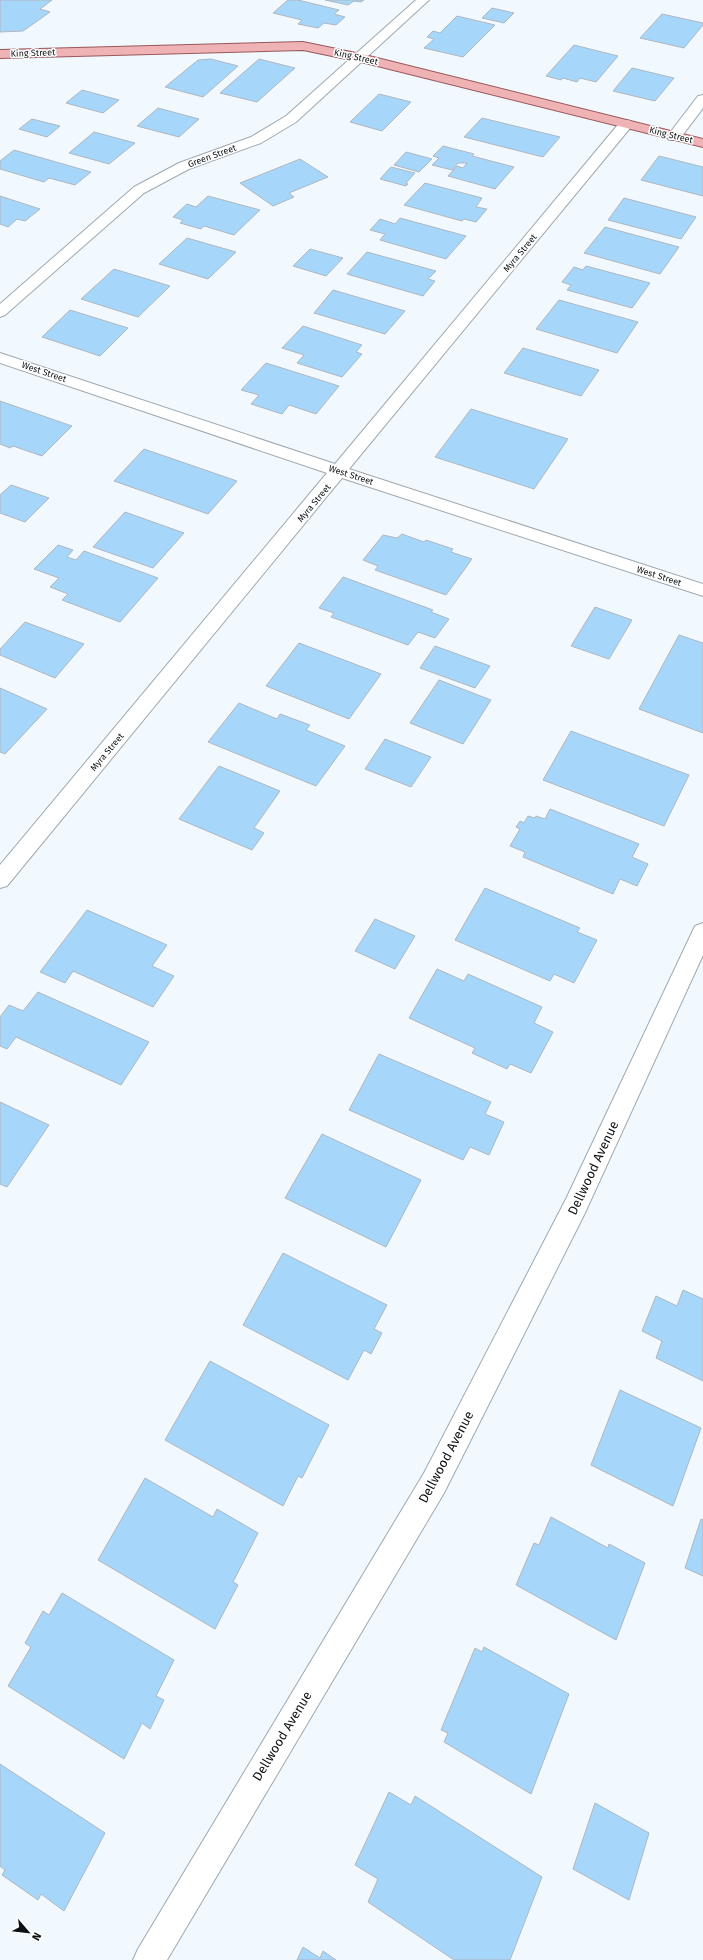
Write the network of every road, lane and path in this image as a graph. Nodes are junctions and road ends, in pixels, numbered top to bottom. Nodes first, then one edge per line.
1 (423, 0) edge
2 (0, 54) edge
3 (361, 58) junction
4 (703, 98) edge
5 (626, 124) junction
6 (674, 136) junction
7 (703, 144) edge
8 (0, 312) edge
9 (0, 358) edge
10 (340, 472) junction
11 (703, 590) edge
12 (0, 880) edge
13 (703, 932) edge
14 (149, 1960) edge

1 - 3 street, Green Street
2 - 3 main road, King Street
3 - 5 main road, King Street
3 - 8 street, Green Street
4 - 6 street
5 - 6 main road, King Street
5 - 10 street, Myra Street
6 - 7 main road, King Street
9 - 10 street, West Street
10 - 11 street, West Street
10 - 12 street, Myra Street
13 - 14 street, Dellwood Avenue

